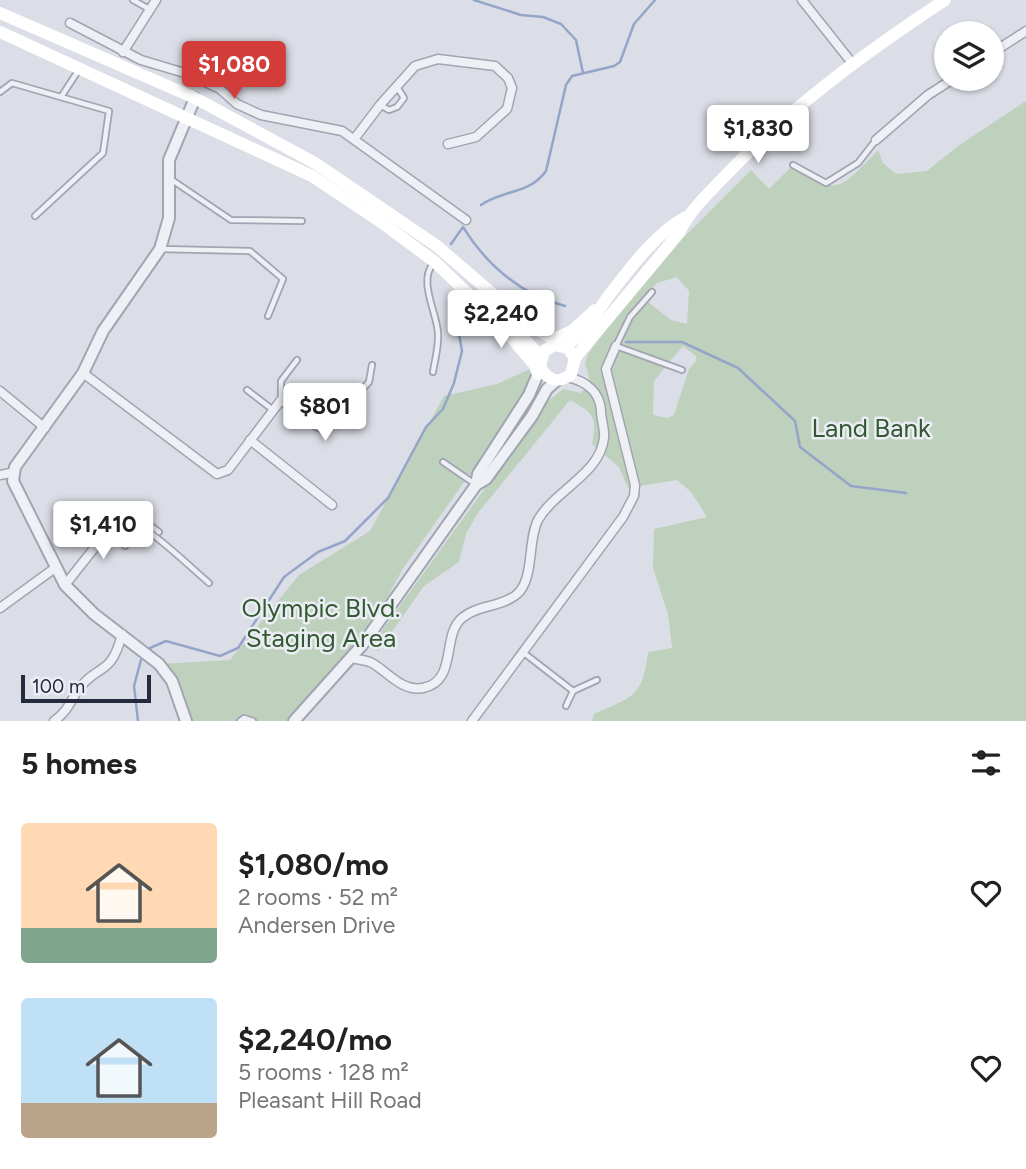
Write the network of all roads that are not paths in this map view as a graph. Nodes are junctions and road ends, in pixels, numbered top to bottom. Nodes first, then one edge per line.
1 (133, 0) edge
2 (156, 0) edge
3 (802, 0) edge
4 (945, 0) edge
5 (149, 9) junction
6 (0, 13) edge
7 (70, 23) dead end
8 (1026, 31) edge
9 (0, 32) edge
10 (1004, 45) edge
11 (122, 52) junction
12 (852, 64) junction
13 (79, 68) junction
14 (203, 81) junction
15 (396, 86) junction
16 (934, 91) edge
17 (0, 92) edge
18 (61, 97) junction
19 (195, 98) junction
20 (380, 105) junction
21 (186, 116) junction
22 (355, 138) junction
23 (876, 140) joint
24 (448, 144) dead end
25 (793, 165) dead end
26 (168, 177) junction
27 (35, 216) dead end
28 (686, 217) junction
29 (466, 220) dead end
30 (302, 221) dead end
31 (160, 249) junction
32 (435, 262) junction
33 (652, 292) dead end
34 (268, 316) dead end
35 (560, 343) junction
36 (616, 346) junction
37 (297, 360) dead end
38 (372, 365) dead end
39 (540, 366) junction
40 (682, 370) dead end
41 (433, 372) dead end
42 (83, 373) junction
43 (570, 373) junction
44 (247, 390) dead end
45 (0, 391) edge
46 (360, 393) joint
47 (312, 394) dead end
48 (281, 400) junction
49 (273, 410) junction
50 (45, 428) junction
51 (250, 440) junction
52 (443, 462) dead end
53 (15, 472) junction
54 (0, 475) edge
55 (476, 485) junction
56 (332, 505) dead end
57 (118, 518) joint
58 (130, 520) junction
59 (110, 528) junction
60 (159, 532) dead end
61 (125, 546) dead end
62 (55, 568) junction
63 (209, 583) dead end
64 (65, 585) junction
65 (0, 608) edge
66 (122, 634) junction
67 (363, 644) junction
68 (523, 652) junction
69 (352, 658) junction
70 (369, 661) junction
71 (597, 680) dead end
72 (573, 691) junction
73 (566, 706) dead end
74 (54, 721) edge
75 (186, 721) edge
76 (240, 721) edge
77 (253, 721) edge
78 (294, 721) edge
79 (472, 721) edge

1 - 5 lane
2 - 5 street
3 - 12 street
4 - 12 main road
5 - 11 street
6 - 19 main road
7 - 11 street
8 - 10 street
9 - 13 main road
11 - 14 street
12 - 28 main road
13 - 18 lane
13 - 21 main road
14 - 19 street
14 - 22 street
15 - 20 street
15 - 20 lane
15 - 24 street
16 - 23 street
17 - 18 lane
18 - 27 lane
19 - 21 street
19 - 35 main road
20 - 22 street
21 - 26 street
21 - 32 main road
22 - 29 street
23 - 25 lane
26 - 30 lane
26 - 31 street
28 - 35 main road
28 - 43 main road
31 - 34 lane
31 - 42 street
32 - 39 main road
32 - 41 lane
33 - 36 lane
35 - 39 main road
35 - 43 main road
36 - 40 lane
36 - 68 street
37 - 48 lane
38 - 46 lane
39 - 43 main road
39 - 55 street
42 - 50 street
42 - 51 street
43 - 55 street
43 - 70 street
44 - 49 lane
45 - 50 street
46 - 48 street
47 - 48 lane
48 - 49 street
49 - 51 street
50 - 53 street
51 - 56 street
52 - 55 lane
53 - 54 street
53 - 62 street
55 - 67 street
57 - 58 lane
57 - 59 street
58 - 60 lane
58 - 63 lane
59 - 61 lane
59 - 64 street
62 - 64 street
62 - 65 street
64 - 66 street
66 - 74 street
66 - 75 street
67 - 69 street
67 - 70 street
68 - 72 lane
68 - 79 street
69 - 70 street
69 - 78 street
71 - 72 lane
72 - 73 lane
76 - 77 lane

